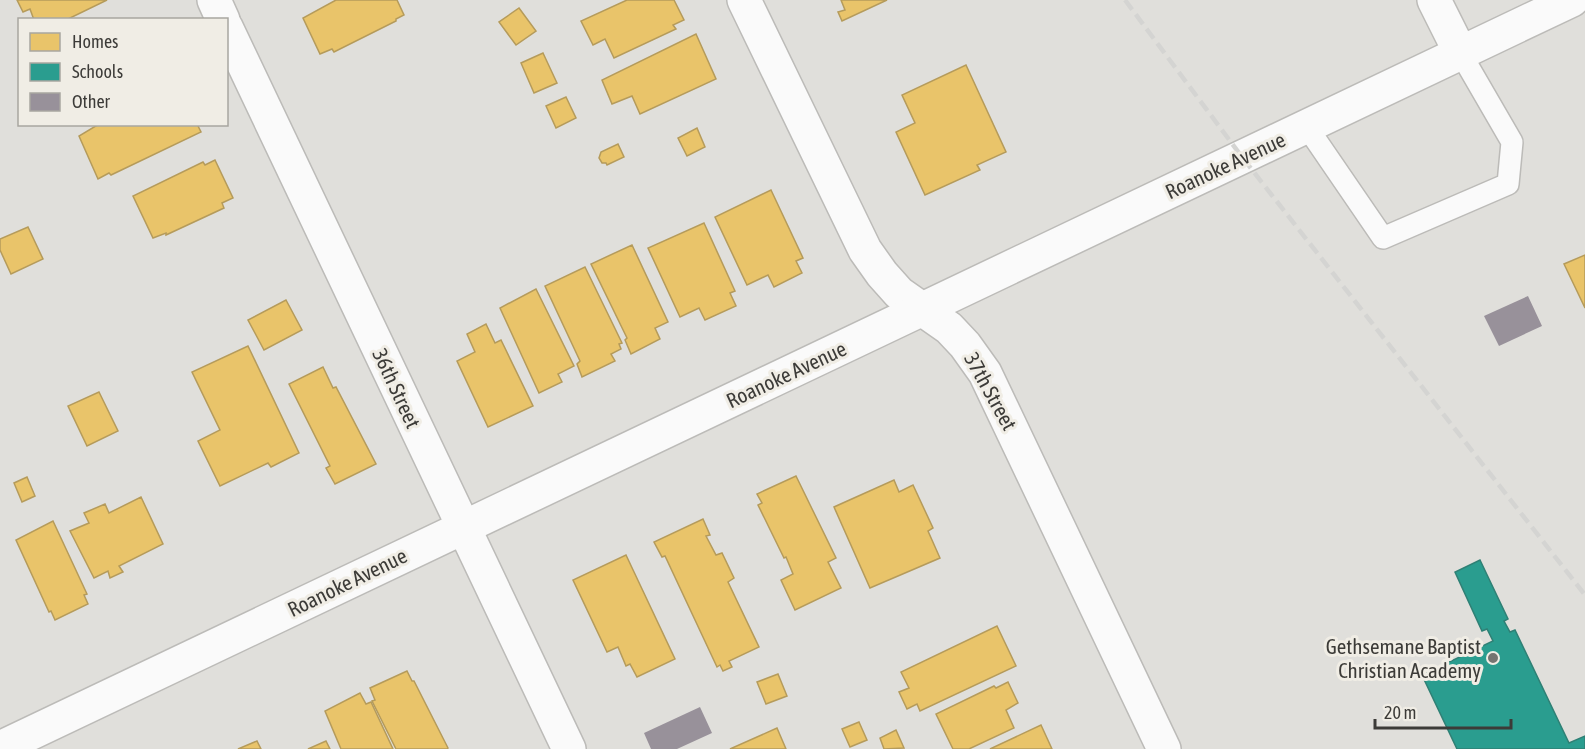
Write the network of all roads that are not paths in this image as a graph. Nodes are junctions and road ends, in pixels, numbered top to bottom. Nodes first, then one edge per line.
1 (214, 0) edge
2 (744, 0) edge
3 (1434, 0) edge
4 (1572, 0) edge
5 (222, 18) edge
6 (228, 31) edge
7 (1461, 54) junction
8 (1306, 127) junction
9 (923, 309) junction
10 (463, 526) junction
11 (0, 748) edge
12 (569, 749) edge
13 (1164, 749) edge

1 - 5 street
2 - 9 street, 37th Street
3 - 7 street
4 - 7 street, Roanoke Avenue
6 - 10 street, 36th Street
7 - 8 street, Roanoke Avenue
7 - 8 lane
8 - 9 street, Roanoke Avenue
9 - 10 street, Roanoke Avenue
9 - 13 street, 37th Street
10 - 11 street, Roanoke Avenue
10 - 12 street, 36th Street

